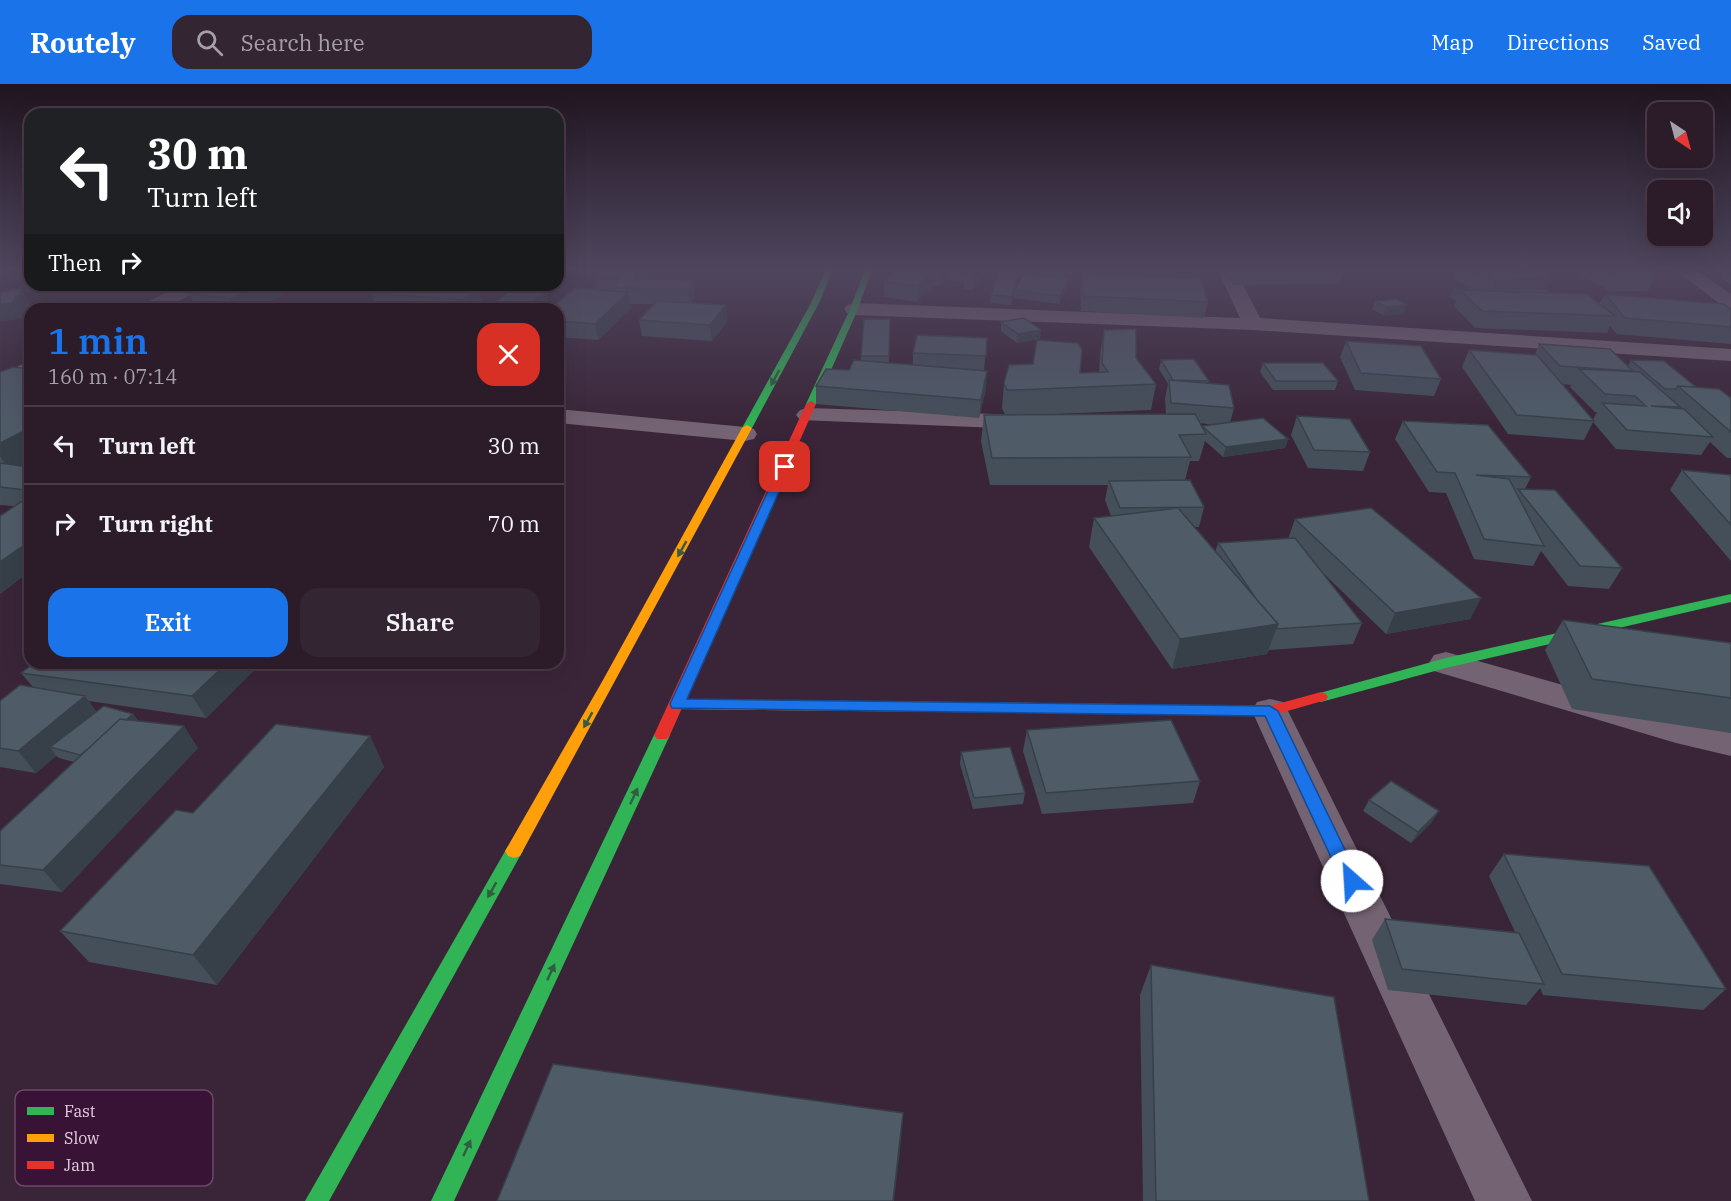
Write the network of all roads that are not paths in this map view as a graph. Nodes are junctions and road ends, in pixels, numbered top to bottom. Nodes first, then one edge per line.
1 (805, 321) edge
2 (849, 321) edge
3 (1177, 321) edge
4 (1252, 321) edge
5 (1253, 324) junction
6 (1731, 355) edge
7 (0, 365) edge
8 (24, 367) edge
9 (24, 371) edge
10 (0, 382) edge
11 (808, 415) junction
12 (564, 417) edge
13 (1055, 423) edge
14 (745, 434) junction
15 (1731, 598) edge
16 (1446, 663) junction
17 (677, 704) junction
18 (1270, 711) junction
19 (1731, 742) edge
20 (316, 1201) edge
21 (442, 1201) edge
22 (1504, 1201) edge

1 -> 14 main road
2 - 11 main road
3 - 5 street
4 - 5 street
5 - 6 street
7 - 8 street
9 - 10 street
11 - 13 street
11 - 17 main road
12 - 14 street
14 -> 20 main road
15 - 16 main road
16 - 18 main road
16 - 19 street
17 - 18 main road
21 -> 17 main road
18 - 22 street

